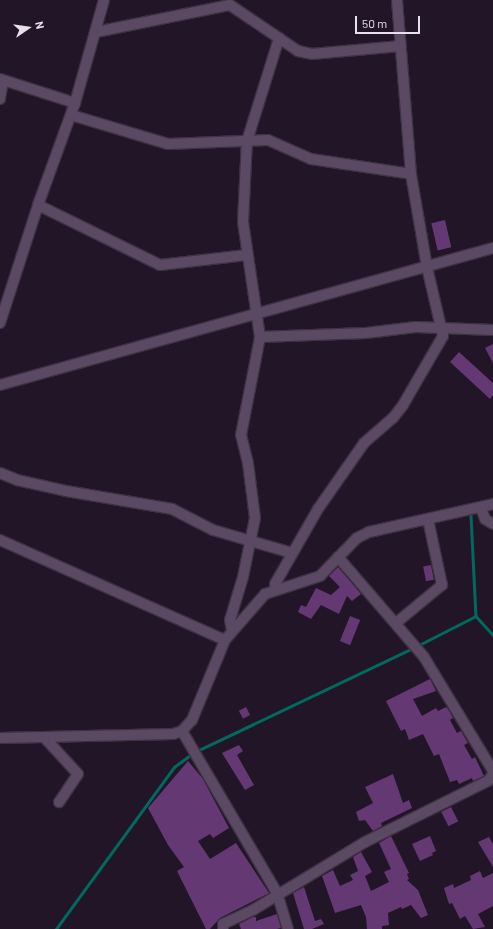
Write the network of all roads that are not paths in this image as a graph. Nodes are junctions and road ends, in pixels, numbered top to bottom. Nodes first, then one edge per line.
1 (104, 0) edge
2 (397, 0) edge
3 (229, 3) edge
4 (96, 32) junction
5 (278, 38) junction
6 (401, 46) junction
7 (2, 79) edge
8 (0, 99) edge
9 (75, 103) junction
10 (71, 115) junction
11 (247, 141) junction
12 (410, 174) junction
13 (38, 205) junction
14 (493, 248) edge
15 (246, 255) junction
16 (427, 267) junction
17 (255, 315) junction
18 (0, 324) edge
19 (440, 329) junction
20 (493, 330) edge
21 (260, 337) junction
22 (0, 385) edge
23 (0, 473) edge
24 (493, 504) edge
25 (481, 508) junction
26 (428, 519) junction
27 (493, 524) edge
28 (0, 540) edge
29 (250, 541) junction
30 (292, 553) junction
31 (338, 557) junction
32 (276, 589) junction
33 (396, 623) junction
34 (232, 631) junction
35 (225, 640) junction
36 (182, 731) junction
37 (44, 737) junction
38 (0, 738) edge
39 (493, 771) edge
40 (493, 774) edge
41 (59, 802) dead end
42 (277, 893) junction
43 (223, 929) edge
44 (288, 929) edge

1 - 4 street
2 - 6 street
3 - 4 street
3 - 5 street
4 - 9 street
5 - 6 street
5 - 11 street
6 - 12 street
7 - 8 street
7 - 9 street
9 - 10 street
10 - 11 street
10 - 13 street
11 - 12 street
11 - 15 street
12 - 16 street
13 - 15 street
13 - 18 street
14 - 16 street
15 - 17 street
16 - 17 street
16 - 19 street
17 - 21 street
17 - 22 street
19 - 20 street
19 - 21 street
19 - 30 street
21 - 29 street
23 - 29 street
24 - 25 street
25 - 26 street
25 - 27 street
26 - 31 street
26 - 33 street
28 - 35 street
29 - 30 street
29 - 34 street
30 - 32 street
31 - 32 street
31 - 33 street
32 - 34 street
33 - 39 street
34 - 35 street
35 - 36 street
36 - 37 street
36 - 42 street
37 - 38 street
37 - 41 street
40 - 42 street
42 - 43 street
42 - 44 street

